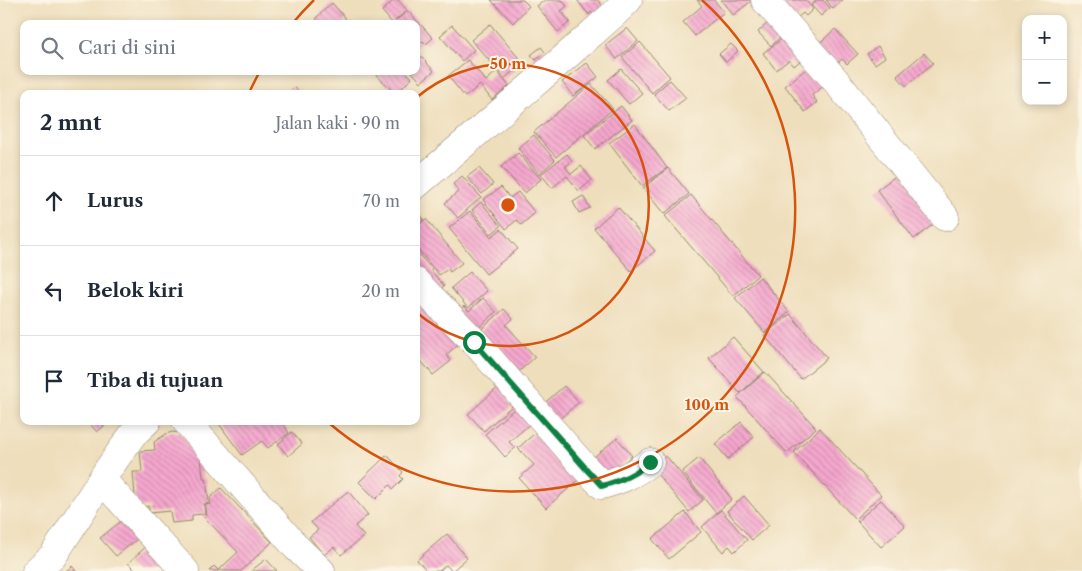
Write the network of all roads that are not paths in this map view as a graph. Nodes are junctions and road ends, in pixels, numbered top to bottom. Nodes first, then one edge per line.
1 (628, 0) edge
2 (765, 0) edge
3 (420, 182) edge
4 (945, 217) dead end
5 (420, 286) edge
6 (143, 425) edge
7 (189, 425) edge
8 (650, 462) dead end
9 (102, 480) junction
10 (36, 571) edge
11 (185, 571) edge
12 (321, 571) edge

1 - 3 street
2 - 4 street
5 - 8 street
6 - 9 street
7 - 12 street
9 - 10 street
9 - 11 street

